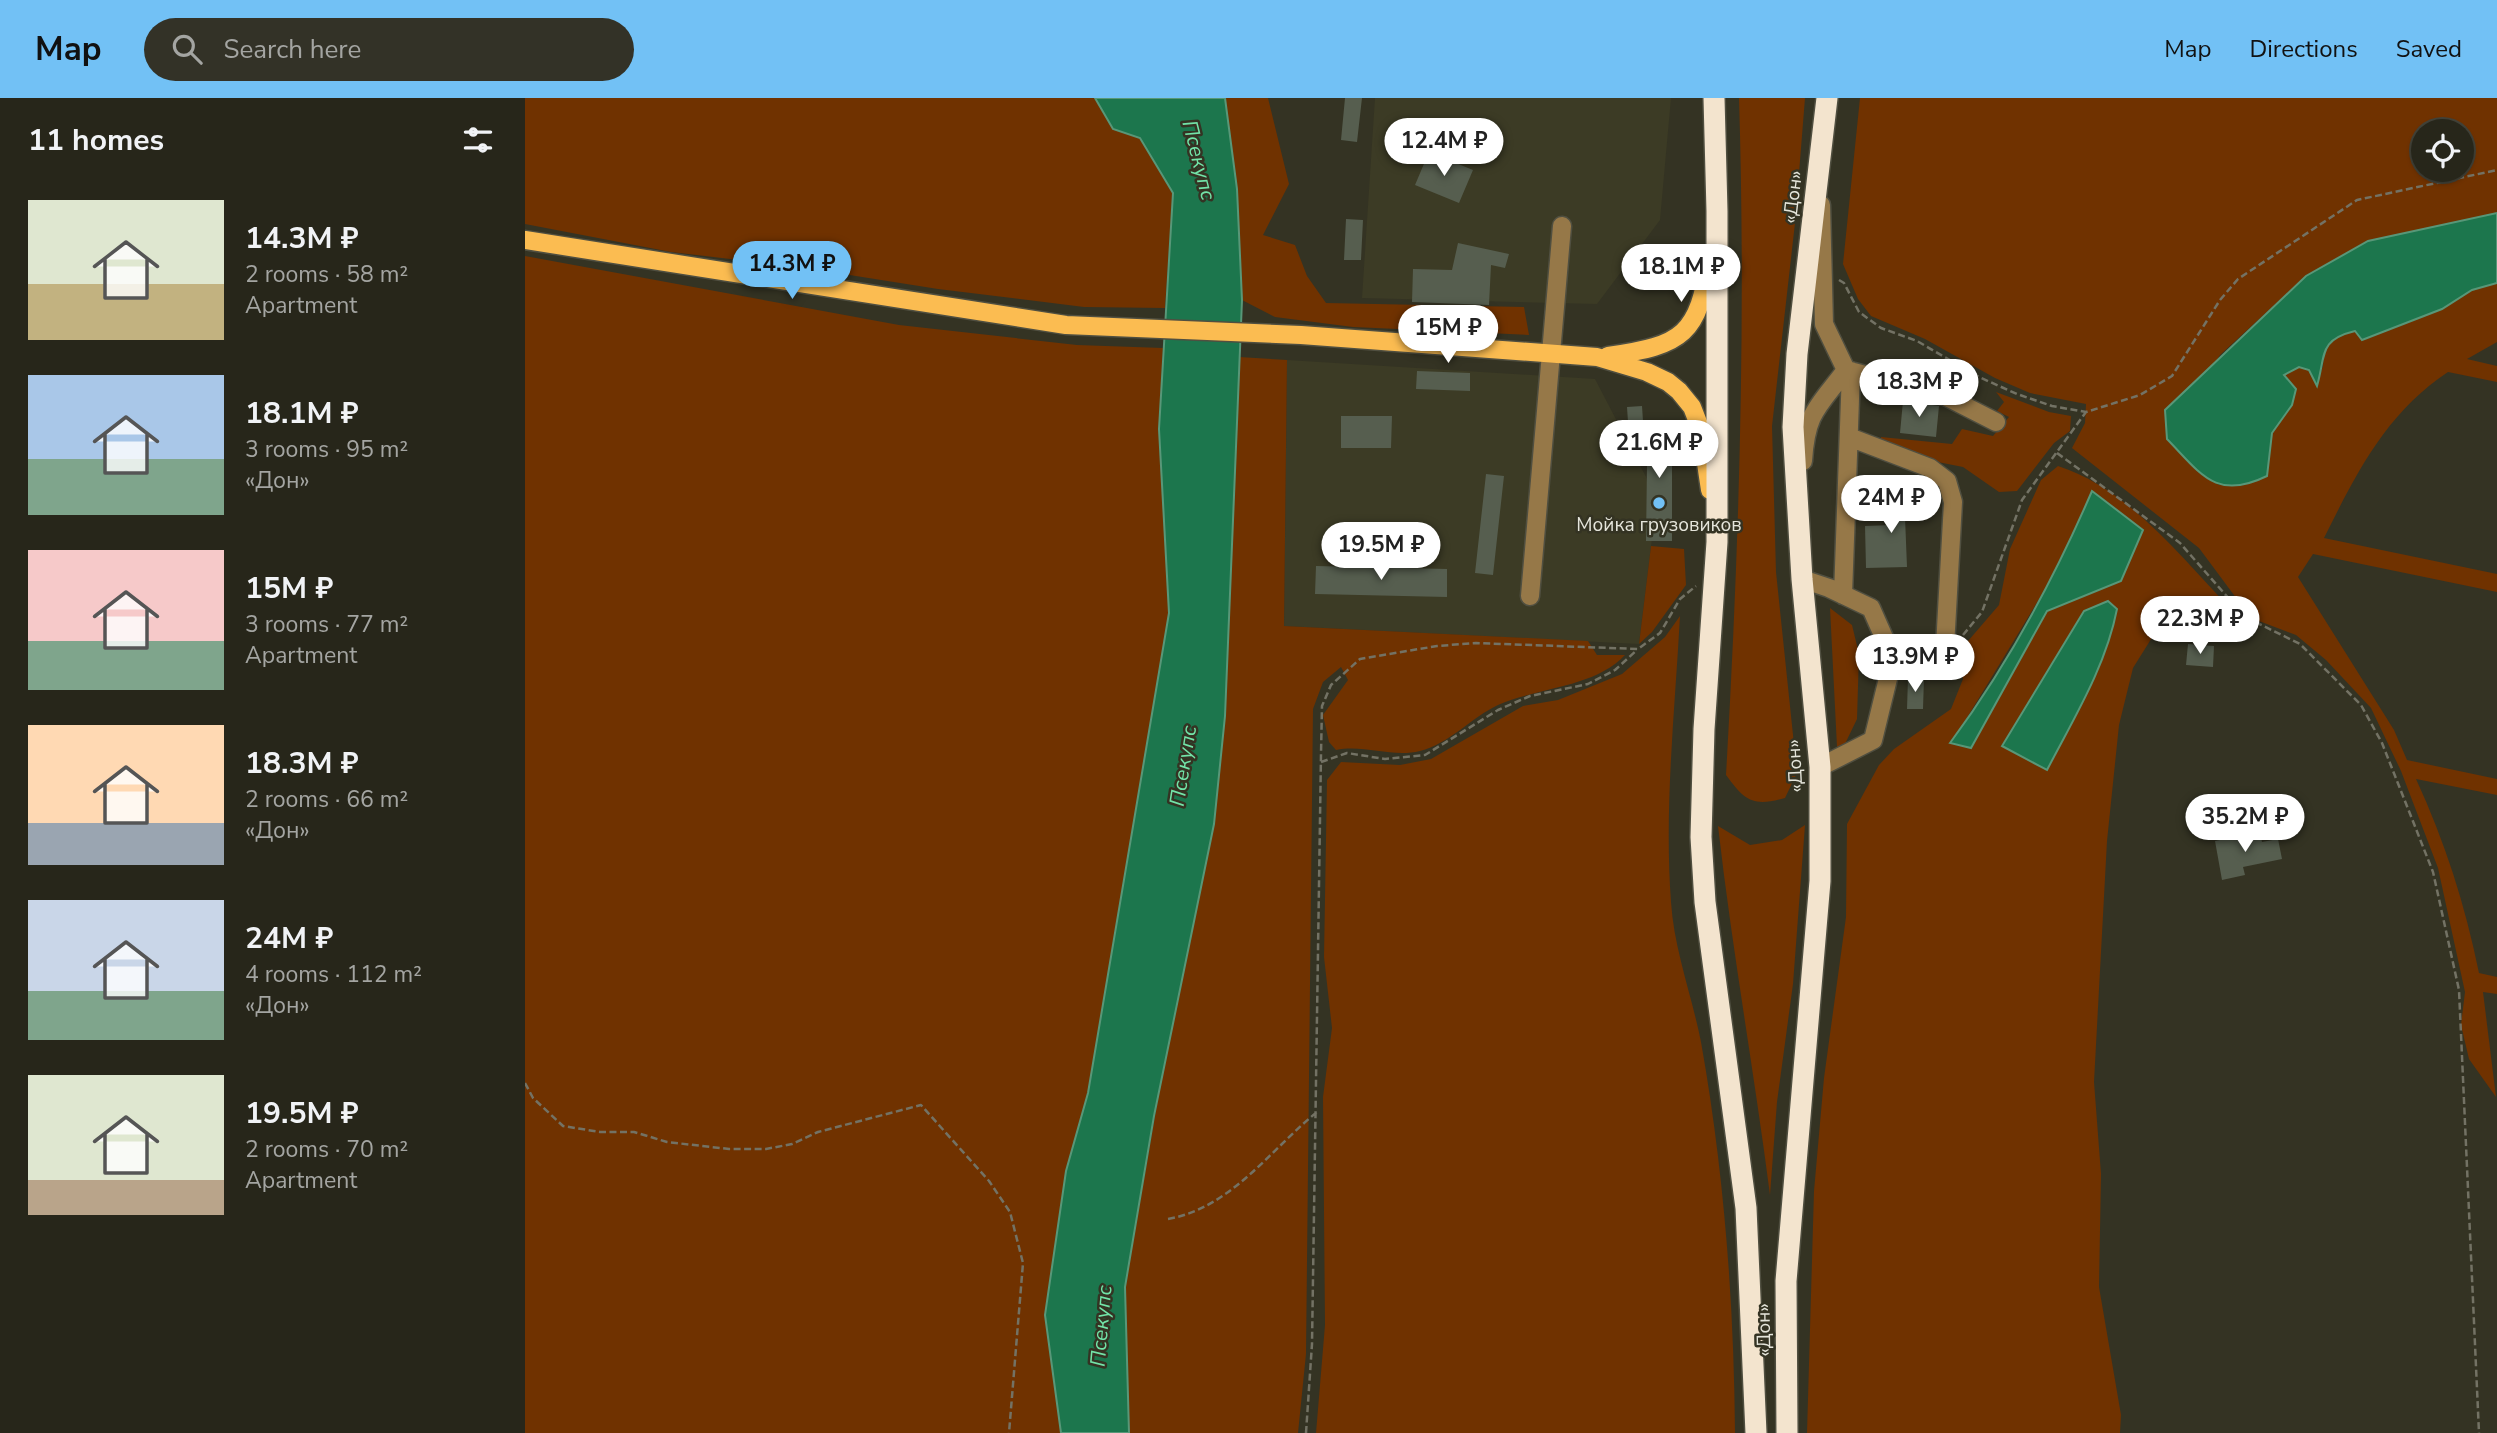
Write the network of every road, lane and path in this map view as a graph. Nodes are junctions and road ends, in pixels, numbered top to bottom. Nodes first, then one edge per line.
1 (1714, 98) edge
2 (1827, 98) edge
3 (1820, 167) junction
4 (2497, 170) edge
5 (1717, 211) junction
6 (1562, 226) dead end
7 (525, 240) edge
8 (1823, 273) junction
9 (1551, 354) junction
10 (1597, 357) junction
11 (1849, 370) junction
12 (2086, 412) junction
13 (1996, 422) dead end
14 (1849, 438) junction
15 (2057, 453) junction
16 (1798, 528) junction
17 (1717, 542) junction
18 (1715, 571) junction
19 (1802, 579) junction
20 (1843, 595) junction
21 (1531, 596) dead end
22 (1945, 648) junction
23 (1638, 649) junction
24 (1893, 659) junction
25 (1321, 762) junction
26 (1820, 767) junction
27 (525, 1083) edge
28 (1317, 1112) junction
29 (1168, 1219) dead end
30 (1009, 1433) edge
31 (1306, 1433) edge
32 (1756, 1433) edge
33 (1787, 1433) edge
34 (2479, 1433) edge

1 - 5 highway, «Дон»
2 - 3 highway, «Дон»
3 - 8 lane
3 - 16 highway, «Дон»
4 - 12 path
5 - 10 main road
5 - 17 highway, «Дон»
6 - 9 lane
7 - 9 main road
8 - 11 lane
8 - 12 path
9 - 10 main road
9 - 21 lane
10 - 17 main road
11 - 13 lane
11 - 14 lane
11 - 16 lane
12 - 15 path
14 - 20 lane
14 - 22 lane
15 - 22 path
15 - 34 path
16 - 19 highway, «Дон»
17 - 18 highway, «Дон»
18 - 23 path
18 - 32 highway, «Дон»
19 - 20 lane
19 - 26 highway, «Дон»
20 - 24 lane
22 - 24 path
23 - 25 path
23 - 25 path
24 - 26 lane
25 - 28 path
26 - 33 highway, «Дон»
27 - 30 path
28 - 29 path
28 - 31 path

